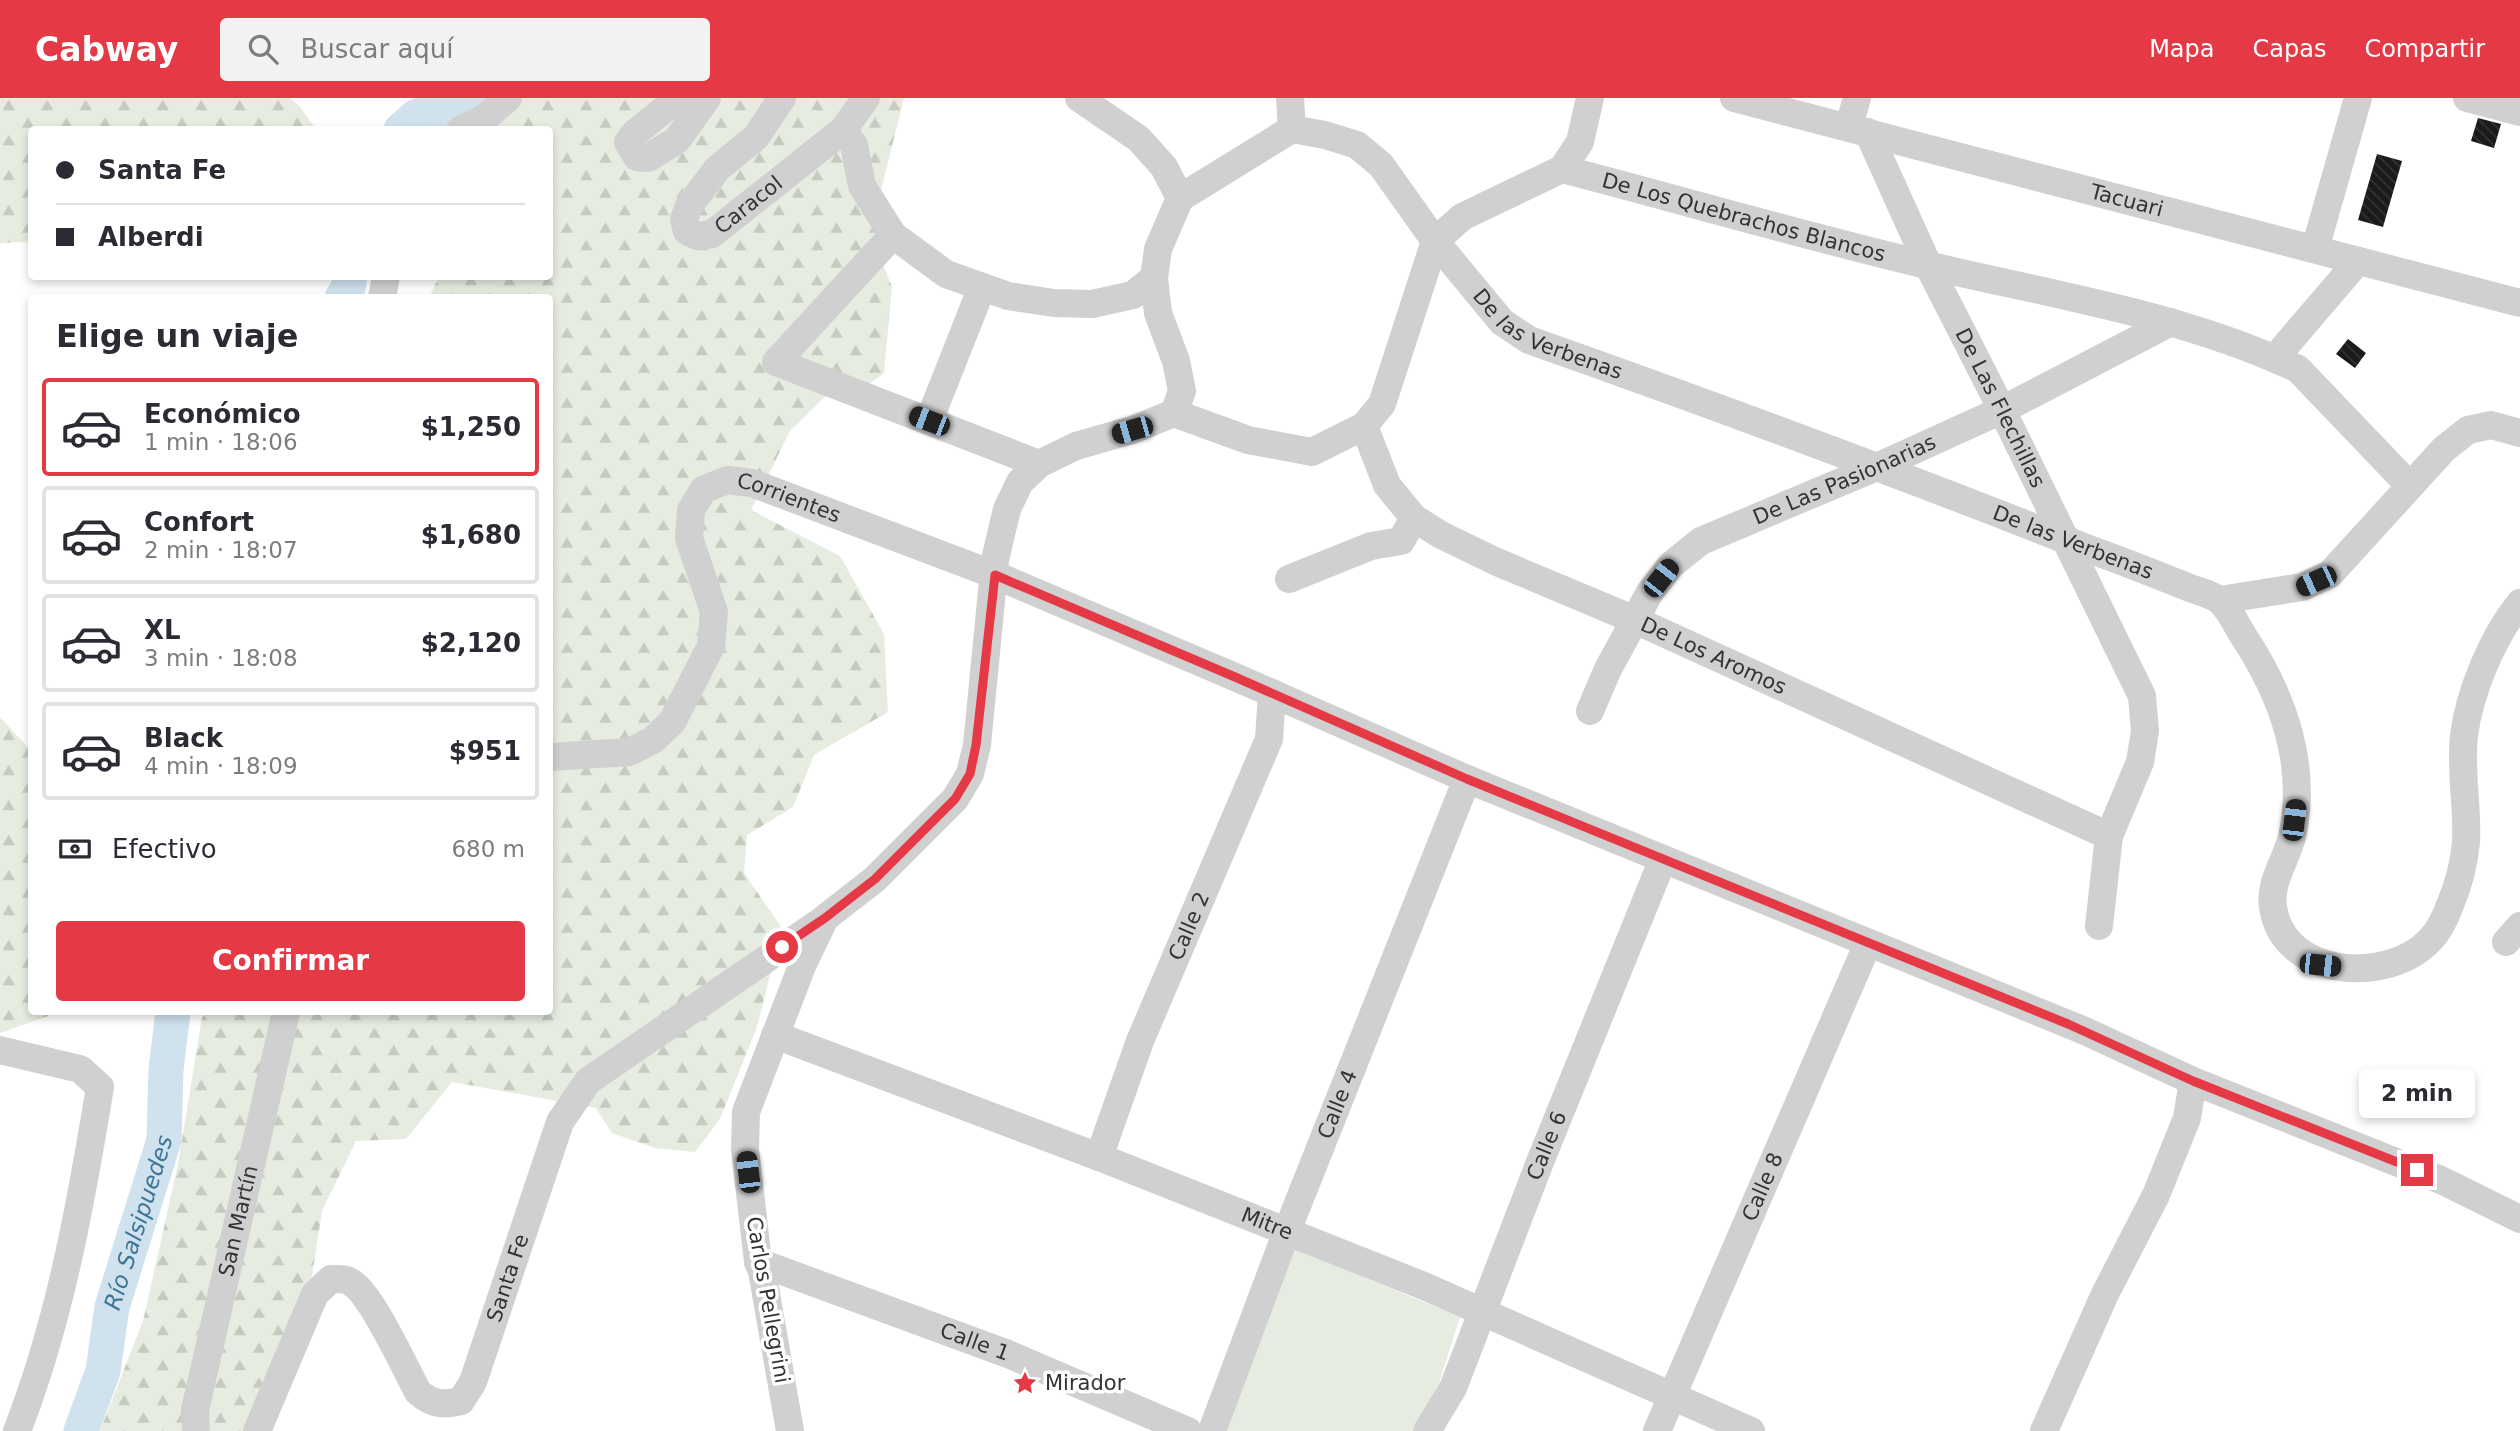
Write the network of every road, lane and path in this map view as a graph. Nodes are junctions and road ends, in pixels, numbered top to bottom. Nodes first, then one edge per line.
1 (508, 98) edge
2 (678, 98) edge
3 (707, 98) edge
4 (782, 98) edge
5 (866, 98) edge
6 (1079, 98) edge
7 (1290, 98) edge
8 (1590, 98) edge
9 (1734, 98) edge
10 (1857, 98) edge
11 (2358, 98) edge
12 (2467, 98) edge
13 (483, 108) edge
14 (2520, 112) edge
15 (464, 126) edge
16 (1292, 129) junction
17 (1859, 129) junction
18 (844, 130) junction
19 (1562, 169) junction
20 (1180, 198) junction
21 (893, 235) junction
22 (1435, 242) junction
23 (2315, 249) junction
24 (2358, 261) junction
25 (1928, 265) junction
26 (1154, 278) junction
27 (982, 287) junction
28 (2520, 303) edge
29 (2171, 322) junction
30 (2275, 358) junction
31 (2002, 410) junction
32 (1174, 413) junction
33 (929, 421) junction
34 (1364, 426) junction
35 (2520, 433) edge
36 (1039, 464) junction
37 (1879, 466) junction
38 (2410, 486) junction
39 (1414, 518) junction
40 (2065, 539) junction
41 (995, 575) junction
42 (1289, 579) dead end
43 (2220, 600) junction
44 (2520, 603) edge
45 (1635, 620) junction
46 (1272, 693) junction
47 (1590, 711) dead end
48 (553, 757) edge
49 (1467, 779) junction
50 (2109, 836) junction
51 (1662, 859) junction
52 (825, 918) junction
53 (2099, 926) dead end
54 (1868, 943) junction
55 (285, 1015) edge
56 (775, 1035) junction
57 (0, 1050) edge
58 (2193, 1081) junction
59 (1098, 1157) junction
60 (2520, 1219) edge
61 (1287, 1231) junction
62 (758, 1262) junction
63 (1481, 1313) junction
64 (1672, 1396) junction
65 (17, 1431) edge
66 (196, 1431) edge
67 (257, 1431) edge
68 (790, 1431) edge
69 (1188, 1431) edge
70 (1212, 1431) edge
71 (1427, 1431) edge
72 (1657, 1431) edge
73 (1751, 1431) edge
74 (2044, 1431) edge

1 - 13 street
2 - 3 street
4 - 18 street, Caracol
5 - 18 street, Caracol
6 - 20 street
7 - 16 street
8 - 19 street
9 - 17 street, Tacuari
10 - 17 street
11 - 23 street
12 - 14 street
13 - 15 street
16 - 20 street
16 - 22 street, De las Verbenas
17 - 23 street, Tacuari
17 - 25 street, De Las Flechillas
18 - 21 street
19 - 22 street
19 - 25 street, De Los Quebrachos Blancos
20 - 26 street
21 - 27 street
21 - 33 street
22 - 34 street
22 - 37 street, De las Verbenas
23 - 24 street, Tacuari
24 - 28 street, Tacuari
24 - 30 street
25 - 29 street, De Los Quebrachos Blancos
25 - 31 street, De Las Flechillas
26 - 27 street
26 - 32 street
27 - 33 street
29 - 30 street, De Los Quebrachos Blancos
29 - 31 street, De Las Pasionarias
30 - 38 street, De Los Quebrachos Blancos
31 - 37 street, De Las Pasionarias
31 - 40 street, De Las Flechillas
32 - 34 street
32 - 36 street
33 - 36 street
34 - 39 street, De Los Aromos
35 - 38 street
36 - 41 street, Carlos Pellegrini
37 - 40 street, De las Verbenas
37 - 45 street, De Las Pasionarias
38 - 43 street
39 - 42 street
39 - 45 street, De Los Aromos
40 - 43 street, De las Verbenas
40 - 50 street, De Las Flechillas
41 - 46 street, Corrientes
41 - 48 street, Corrientes
41 - 52 street, Carlos Pellegrini
43 - 44 street
45 - 47 street, De Las Pasionarias
45 - 50 street, De Los Aromos
46 - 49 street, Corrientes
46 - 59 street, Calle 2
49 - 51 street, Corrientes
49 - 61 street, Calle 4
50 - 53 street, De Las Flechillas
51 - 54 street, Corrientes
51 - 63 street, Calle 6
52 - 56 street, Carlos Pellegrini
52 - 67 street, Santa Fe
54 - 58 street, Corrientes
54 - 64 street, Calle 8
55 - 66 street, San Martín
56 - 59 street, Mitre
56 - 62 street, Carlos Pellegrini
57 - 65 street
58 - 60 street, Corrientes
58 - 74 street
59 - 61 street, Mitre
61 - 63 street, Mitre
61 - 70 street, Calle 4
62 - 68 street, Carlos Pellegrini
62 - 69 street, Calle 1
63 - 64 street, Mitre
63 - 71 street, Calle 6
64 - 72 street, Calle 8
64 - 73 street, Mitre

